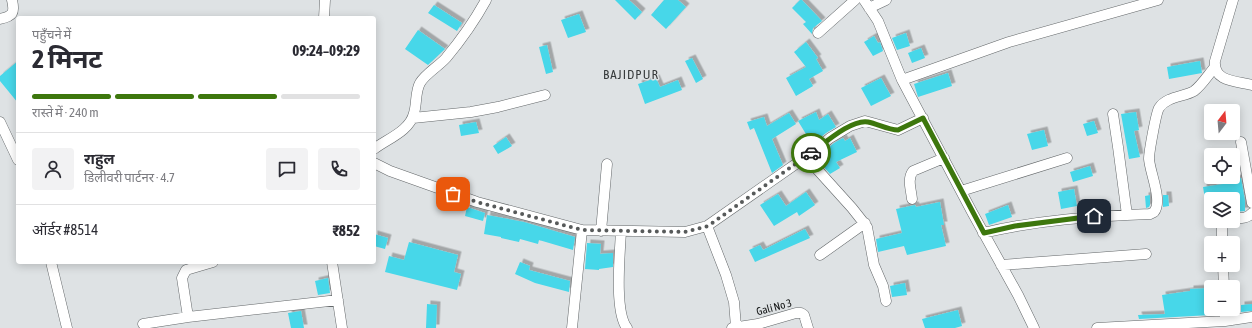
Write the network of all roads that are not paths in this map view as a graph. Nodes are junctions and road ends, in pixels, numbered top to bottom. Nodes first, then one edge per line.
1 (12, 0) edge
2 (325, 0) edge
3 (486, 0) edge
4 (854, 0) edge
5 (886, 0) edge
6 (1158, 0) edge
7 (1230, 1) edge
8 (867, 4) edge
9 (324, 16) edge
10 (0, 19) edge
11 (818, 33) dead end
12 (1214, 68) junction
13 (902, 80) junction
14 (1252, 85) edge
15 (545, 96) dead end
16 (1113, 114) dead end
17 (413, 118) junction
18 (923, 118) junction
19 (0, 122) edge
20 (1241, 142) dead end
21 (376, 148) edge
22 (16, 156) edge
23 (806, 157) junction
24 (944, 158) junction
25 (1067, 158) dead end
26 (376, 164) edge
27 (608, 164) dead end
28 (962, 191) junction
29 (912, 199) dead end
30 (1252, 203) edge
31 (1252, 213) edge
32 (1127, 215) junction
33 (1240, 218) edge
34 (864, 223) junction
35 (708, 226) junction
36 (582, 230) junction
37 (601, 231) junction
38 (620, 231) junction
39 (984, 233) junction
40 (1146, 254) dead end
41 (820, 255) dead end
42 (51, 264) edge
43 (206, 264) edge
44 (332, 264) edge
45 (1001, 265) junction
46 (338, 300) junction
47 (886, 301) dead end
48 (1225, 316) edge
49 (188, 317) junction
50 (1252, 317) edge
51 (1225, 321) junction
52 (143, 324) dead end
53 (67, 328) edge
54 (342, 328) edge
55 (572, 328) edge
56 (626, 328) edge
57 (734, 328) edge
58 (808, 328) edge
59 (1034, 328) edge
60 (1098, 328) edge

1 - 10 street
2 - 9 street
3 - 17 street
4 - 11 street
5 - 8 street
6 - 13 street
7 - 12 street
8 - 13 street
12 - 14 street
12 - 32 street
13 - 18 street
15 - 17 street
16 - 32 street
17 - 21 street
18 - 23 street
18 - 24 street
19 - 22 street
20 - 30 street
23 - 34 street
23 - 35 street
24 - 28 street
24 - 29 street
25 - 28 street
26 - 36 street
27 - 37 street
28 - 39 street
31 - 33 street
32 - 39 street
34 - 41 street
34 - 47 street
35 - 38 street
35 - 57 street
36 - 37 street
36 - 55 street
37 - 38 street
38 - 56 street
39 - 45 street
40 - 45 street
42 - 53 street
43 - 49 street
44 - 46 street
45 - 59 street
46 - 49 street
46 - 54 street
48 - 51 street
49 - 52 street
50 - 51 street
51 - 60 street
57 - 58 street, Gali No 3

